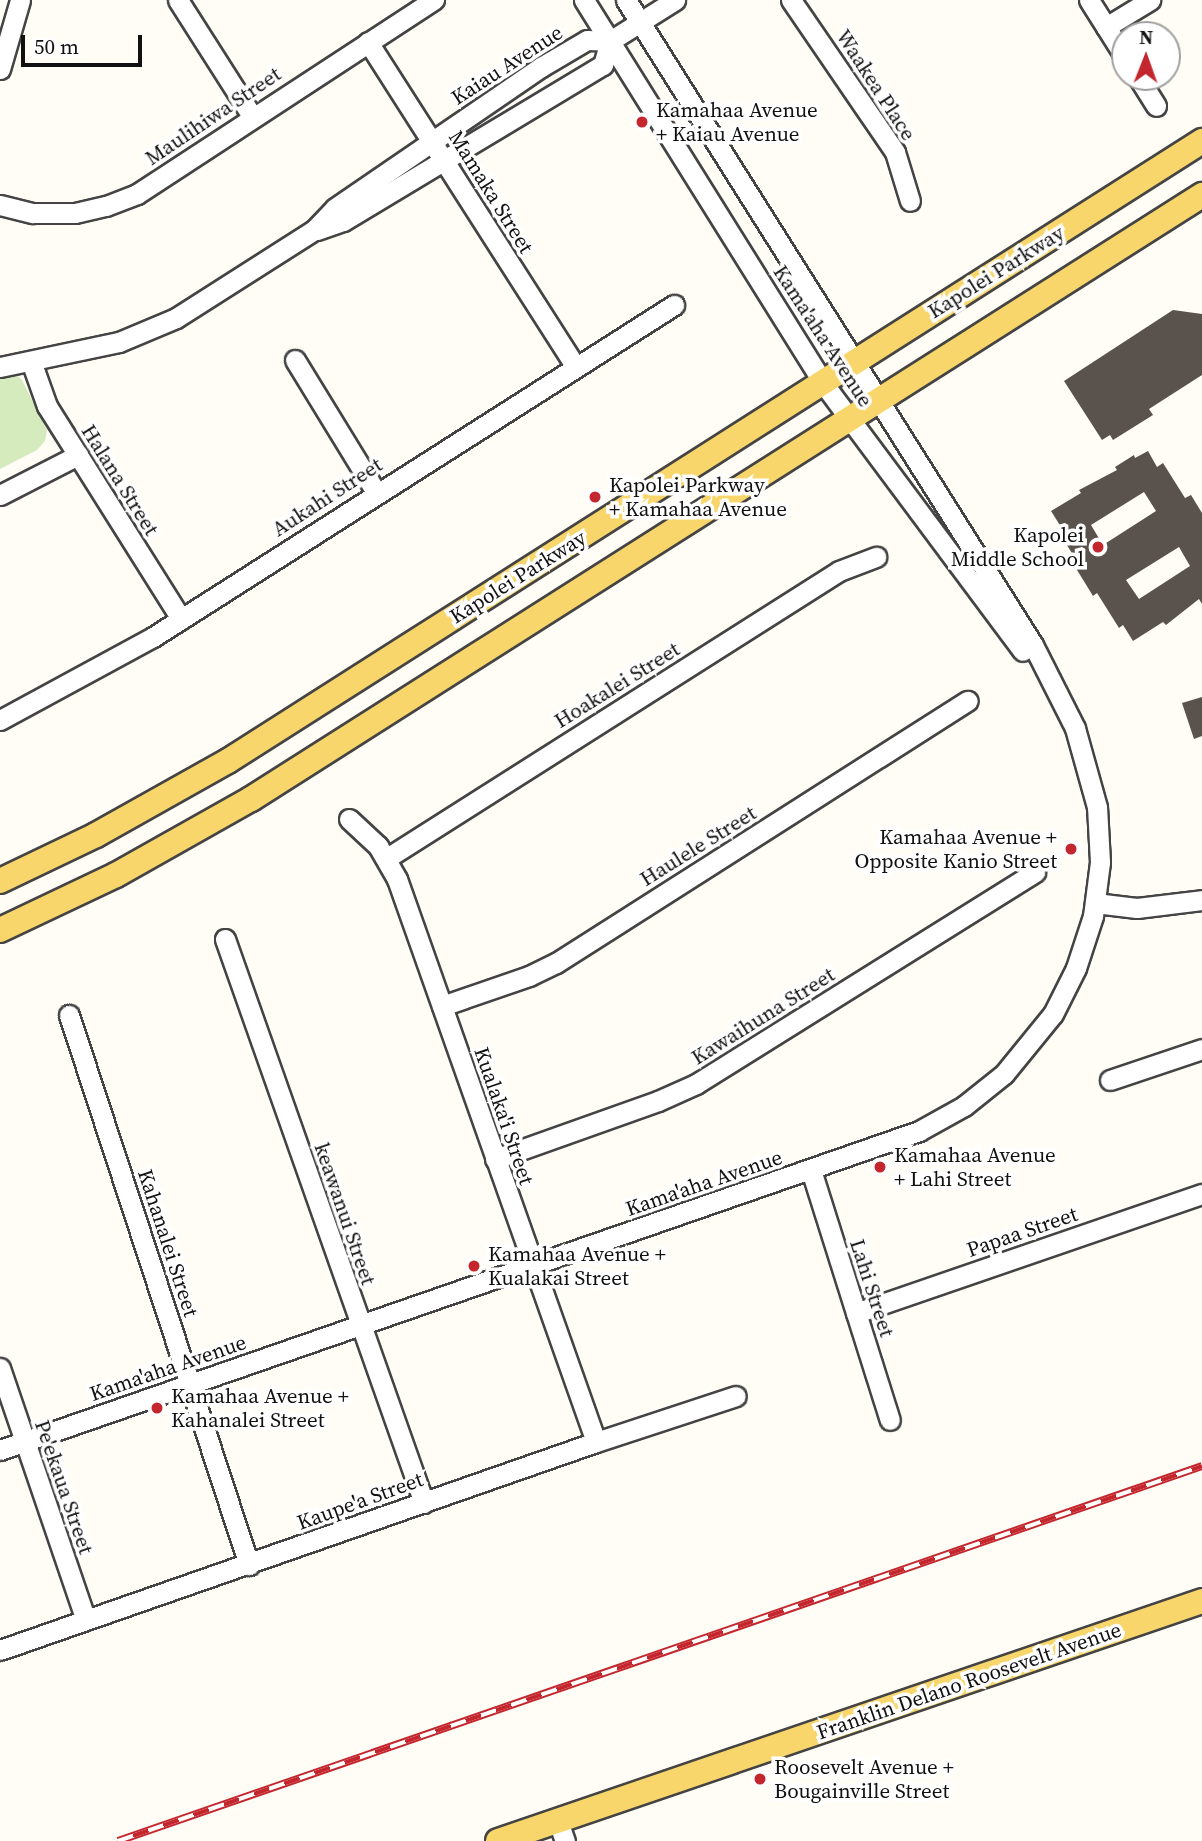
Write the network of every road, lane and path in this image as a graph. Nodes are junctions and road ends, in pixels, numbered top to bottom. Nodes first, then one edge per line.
1 (20, 0) edge
2 (178, 0) edge
3 (584, 0) edge
4 (626, 0) edge
5 (675, 0) edge
6 (791, 0) edge
7 (1089, 0) edge
8 (1150, 0) edge
9 (429, 1) edge
10 (640, 23) junction
11 (1106, 27) junction
12 (1111, 35) edge
13 (610, 41) junction
14 (369, 42) junction
15 (0, 69) edge
16 (1147, 91) edge
17 (1156, 106) dead end
18 (252, 116) junction
19 (1202, 141) edge
20 (432, 142) junction
21 (444, 162) junction
22 (1202, 195) edge
23 (911, 201) dead end
24 (0, 205) edge
25 (314, 230) junction
26 (674, 305) dead end
27 (295, 360) dead end
28 (31, 361) junction
29 (854, 363) junction
30 (575, 366) junction
31 (0, 368) edge
32 (823, 383) junction
33 (877, 401) junction
34 (849, 419) junction
35 (78, 455) junction
36 (376, 492) junction
37 (0, 495) edge
38 (876, 557) dead end
39 (181, 619) junction
40 (1049, 680) junction
41 (968, 701) dead end
42 (0, 720) edge
43 (349, 819) dead end
44 (387, 858) junction
45 (1035, 872) dead end
46 (0, 881) edge
47 (1202, 900) edge
48 (1095, 903) junction
49 (0, 930) edge
50 (225, 939) dead end
51 (442, 1006) junction
52 (69, 1015) dead end
53 (1202, 1049) edge
54 (1110, 1080) dead end
55 (495, 1159) junction
56 (811, 1170) junction
57 (1202, 1194) edge
58 (532, 1266) junction
59 (856, 1313) junction
60 (360, 1326) junction
61 (0, 1368) edge
62 (190, 1384) junction
63 (736, 1396) dead end
64 (890, 1420) dead end
65 (24, 1442) junction
66 (596, 1442) junction
67 (0, 1450) edge
68 (424, 1503) junction
69 (249, 1565) junction
70 (1202, 1601) edge
71 (86, 1620) junction
72 (0, 1650) edge
73 (561, 1831) edge
74 (498, 1841) edge

1 - 15 street
2 - 18 street
3 - 13 street, Kama'aha Avenue
4 - 10 street, Kama'aha Avenue
5 - 10 street
6 - 23 street, Waakea Place
7 - 11 street
8 - 11 street
9 - 14 street, Maulihiwa Street
10 - 13 street
10 - 29 street, Kama'aha Avenue
11 - 12 street
13 - 20 street, Kaiau Avenue
13 - 21 street, Kaiau Avenue
13 - 32 street, Kama'aha Avenue
14 - 18 street, Maulihiwa Street
14 - 20 street, Mamaka Street
16 - 17 street
18 - 24 street, Maulihiwa Street
19 - 29 main road, Kapolei Parkway
20 - 21 street, Mamaka Street
20 - 25 street, Kaiau Avenue
21 - 25 street, Kaiau Avenue
21 - 30 street, Mamaka Street
22 - 33 main road, Kapolei Parkway
25 - 28 street, Kaiau Avenue
26 - 30 street, Aukahi Street
27 - 36 street
28 - 31 street, Kaiau Avenue
28 - 35 street, Halana Street
29 - 32 main road, Kapolei Parkway
29 - 33 street, Kama'aha Avenue
30 - 36 street, Aukahi Street
32 - 34 street, Kama'aha Avenue
32 - 46 main road, Kapolei Parkway
33 - 34 main road, Kapolei Parkway
33 - 40 street, Kama'aha Avenue
34 - 40 street, Kama'aha Avenue
34 - 49 main road, Kapolei Parkway
35 - 37 street
35 - 39 street, Halana Street
36 - 39 street, Aukahi Street
38 - 44 street, Hoakalei Street
39 - 42 street, Aukahi Street
40 - 48 street, Kama'aha Avenue
41 - 51 street, Haulele Street
43 - 44 street, Kualaka'i Street
44 - 51 street, Kualaka'i Street
45 - 55 street, Kawaihuna Street
47 - 48 street
48 - 56 street, Kama'aha Avenue
50 - 60 street, keawanui Street
51 - 55 street, Kualaka'i Street
52 - 62 street, Kahanalei Street
53 - 54 street
55 - 58 street, Kualaka'i Street
56 - 58 street, Kama'aha Avenue
56 - 59 street, Lahi Street
57 - 59 street, Papaa Street
58 - 60 street, Kama'aha Avenue
58 - 66 street, Kualaka'i Street
59 - 64 street, Lahi Street
60 - 62 street, Kama'aha Avenue
60 - 68 street, keawanui Street
61 - 65 street, Pe'ekaua Street
62 - 65 street, Kama'aha Avenue
62 - 69 street, Kahanalei Street
63 - 66 street, Kaupe'a Street
65 - 67 street, Kama'aha Avenue
65 - 71 street, Pe'ekaua Street
66 - 68 street, Kaupe'a Street
68 - 69 street, Kaupe'a Street
69 - 71 street, Kaupe'a Street
70 - 73 main road, Franklin Delano Roosevelt Avenue
71 - 72 street, Kaupe'a Street
73 - 74 main road, Franklin Delano Roosevelt Avenue

